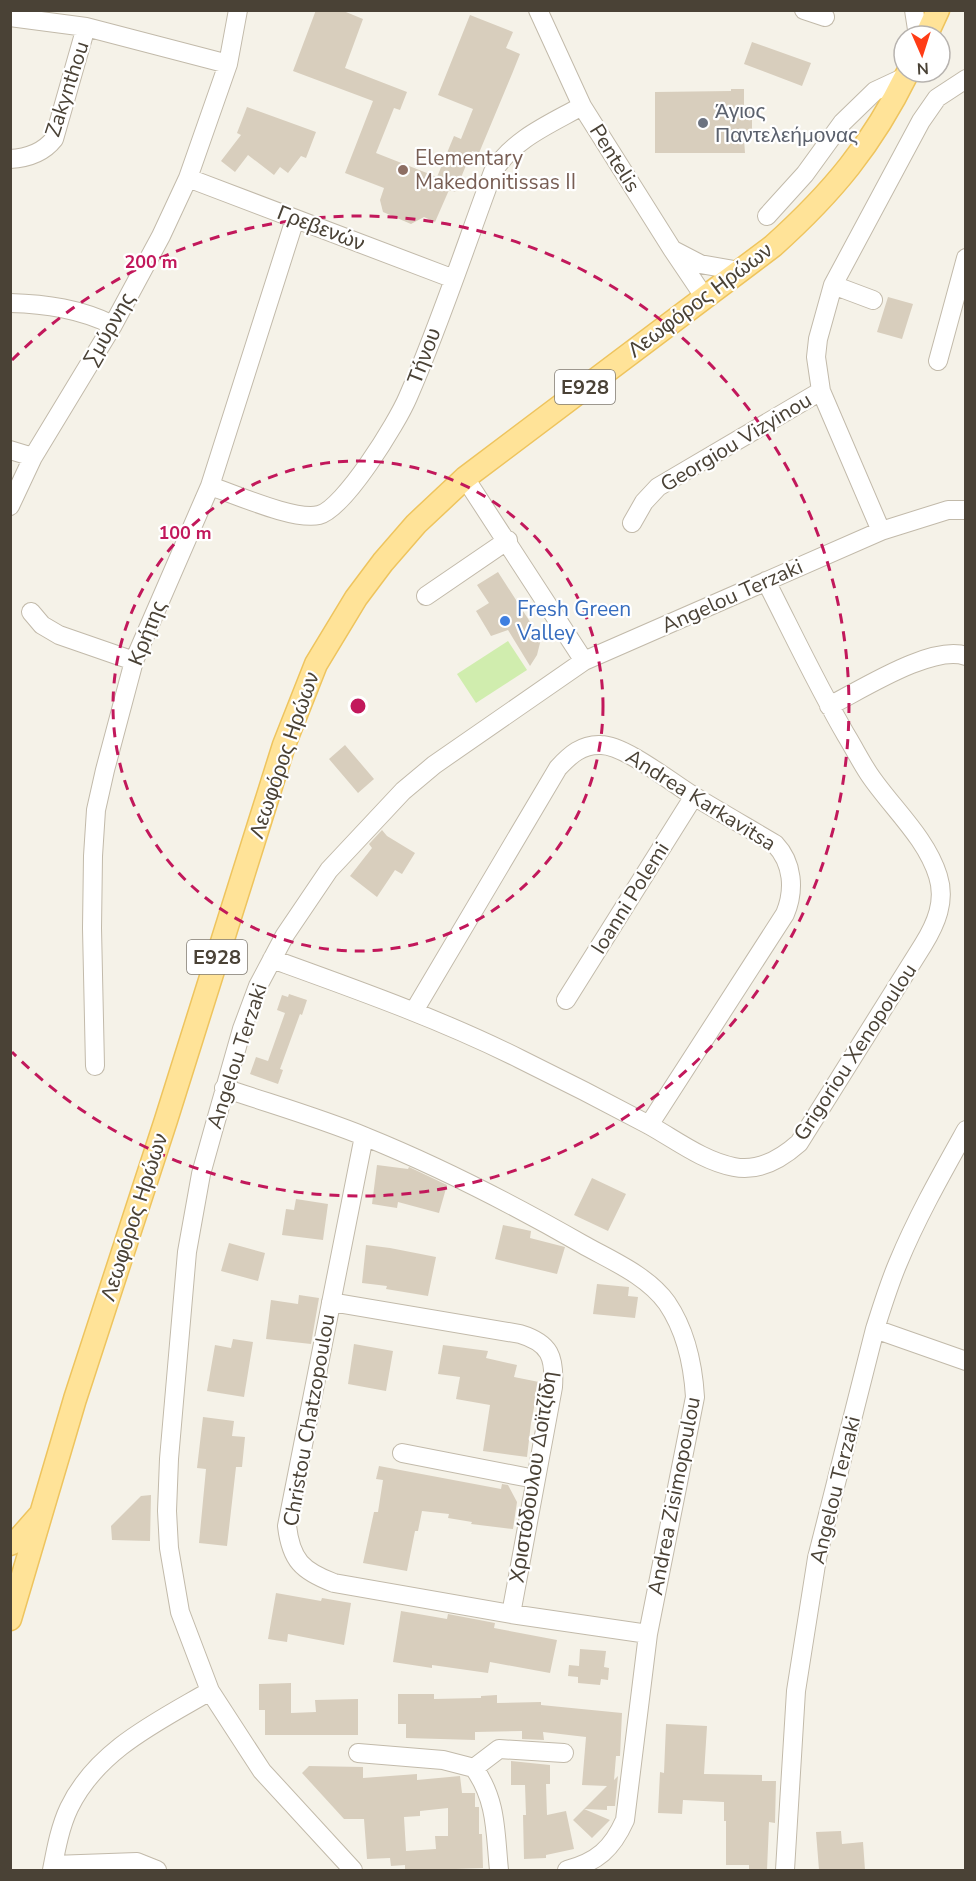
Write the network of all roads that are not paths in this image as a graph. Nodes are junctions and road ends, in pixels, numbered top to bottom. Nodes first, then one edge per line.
1 (238, 10) edge
2 (538, 10) edge
3 (804, 10) edge
4 (938, 10) edge
5 (10, 17) edge
6 (825, 17) dead end
7 (932, 24) edge
8 (86, 27) junction
9 (228, 64) junction
10 (966, 79) edge
11 (892, 82) edge
12 (901, 84) edge
13 (582, 106) junction
14 (10, 159) edge
15 (188, 178) junction
16 (766, 216) dead end
17 (295, 219) junction
18 (672, 249) junction
19 (966, 258) edge
20 (740, 271) junction
21 (454, 279) junction
22 (833, 285) junction
23 (705, 298) junction
24 (873, 300) dead end
25 (10, 303) edge
26 (112, 326) junction
27 (938, 361) dead end
28 (821, 391) junction
29 (10, 450) edge
30 (33, 457) junction
31 (465, 478) junction
32 (210, 486) junction
33 (10, 506) edge
34 (966, 510) edge
35 (632, 523) dead end
36 (881, 531) junction
37 (508, 540) junction
38 (766, 581) junction
39 (426, 596) dead end
40 (32, 612) dead end
41 (966, 656) edge
42 (134, 661) junction
43 (584, 661) junction
44 (830, 706) junction
45 (694, 796) junction
46 (272, 959) junction
47 (566, 1000) dead end
48 (414, 1011) junction
49 (95, 1066) dead end
50 (224, 1088) junction
51 (649, 1125) junction
52 (966, 1130) edge
53 (364, 1136) junction
54 (331, 1302) junction
55 (875, 1329) junction
56 (966, 1361) edge
57 (402, 1454) dead end
58 (535, 1479) junction
59 (43, 1511) junction
60 (10, 1544) edge
61 (19, 1567) edge
62 (511, 1614) junction
63 (10, 1619) edge
64 (648, 1634) junction
65 (210, 1691) junction
66 (358, 1753) dead end
67 (564, 1753) dead end
68 (474, 1768) junction
69 (52, 1868) edge
70 (157, 1870) edge
71 (353, 1870) edge
72 (499, 1870) edge
73 (567, 1870) edge
74 (784, 1870) edge

1 - 9 street, Σμύρνης
2 - 13 street, Pentelis
3 - 6 street
4 - 7 main road
5 - 8 street
8 - 9 street
8 - 14 street, Zakynthou
9 - 15 street, Σμύρνης
10 - 22 street
11 - 16 street
12 - 20 main road, Λεωφόρος Ηρώων / E928
13 - 18 street, Pentelis
13 - 21 street, Τήνου
15 - 17 street, Γρεβενών
15 - 26 street, Σμύρνης
17 - 21 street, Γρεβενών
17 - 32 street, Κρήτης
18 - 20 street
18 - 23 street, Pentelis
19 - 27 street
20 - 23 main road, Λεωφόρος Ηρώων / E928
21 - 32 street, Τήνου
22 - 24 street
22 - 28 street
23 - 31 main road, Λεωφόρος Ηρώων / E928
25 - 26 street
26 - 30 street, Σμύρνης
28 - 35 street, Georgiou Vizyinou
28 - 36 street
29 - 30 street
30 - 33 street, Σμύρνης
31 - 37 street
31 - 59 main road, Λεωφόρος Ηρώων / E928
32 - 42 street, Κρήτης
34 - 36 street, Angelou Terzaki
36 - 38 street, Angelou Terzaki
37 - 39 street
37 - 43 street
38 - 43 street, Angelou Terzaki
38 - 44 street, Grigoriou Xenopoulou
40 - 42 street
41 - 44 street
42 - 49 street, Κρήτης
43 - 46 street, Angelou Terzaki
44 - 51 street, Grigoriou Xenopoulou
45 - 47 street, Ioanni Polemi
45 - 48 street, Andrea Karkavitsa
45 - 51 street, Andrea Karkavitsa
46 - 48 street, Grigoriou Xenopoulou
46 - 50 street, Angelou Terzaki
48 - 51 street, Grigoriou Xenopoulou
50 - 53 street, Andrea Zisimopoulou
50 - 65 street, Angelou Terzaki
52 - 55 street, Angelou Terzaki
53 - 54 street, Christou Chatzopoulou
53 - 64 street, Andrea Zisimopoulou
54 - 58 street, Χριστόδουλου Δοϊτζίδη
54 - 62 street, Christou Chatzopoulou
55 - 56 street
55 - 74 street, Angelou Terzaki
57 - 58 street
58 - 62 street, Χριστόδουλου Δοϊτζίδη
59 - 60 main road
59 - 61 main road, Λεωφόρος Ηρώων / E928
61 - 63 main road, Λεωφόρος Ηρώων / E928
62 - 64 street, Christou Chatzopoulou
64 - 73 street, Andrea Zisimopoulou
65 - 69 street
65 - 71 street, Angelou Terzaki
66 - 68 street
67 - 68 street
68 - 72 street
69 - 70 street

